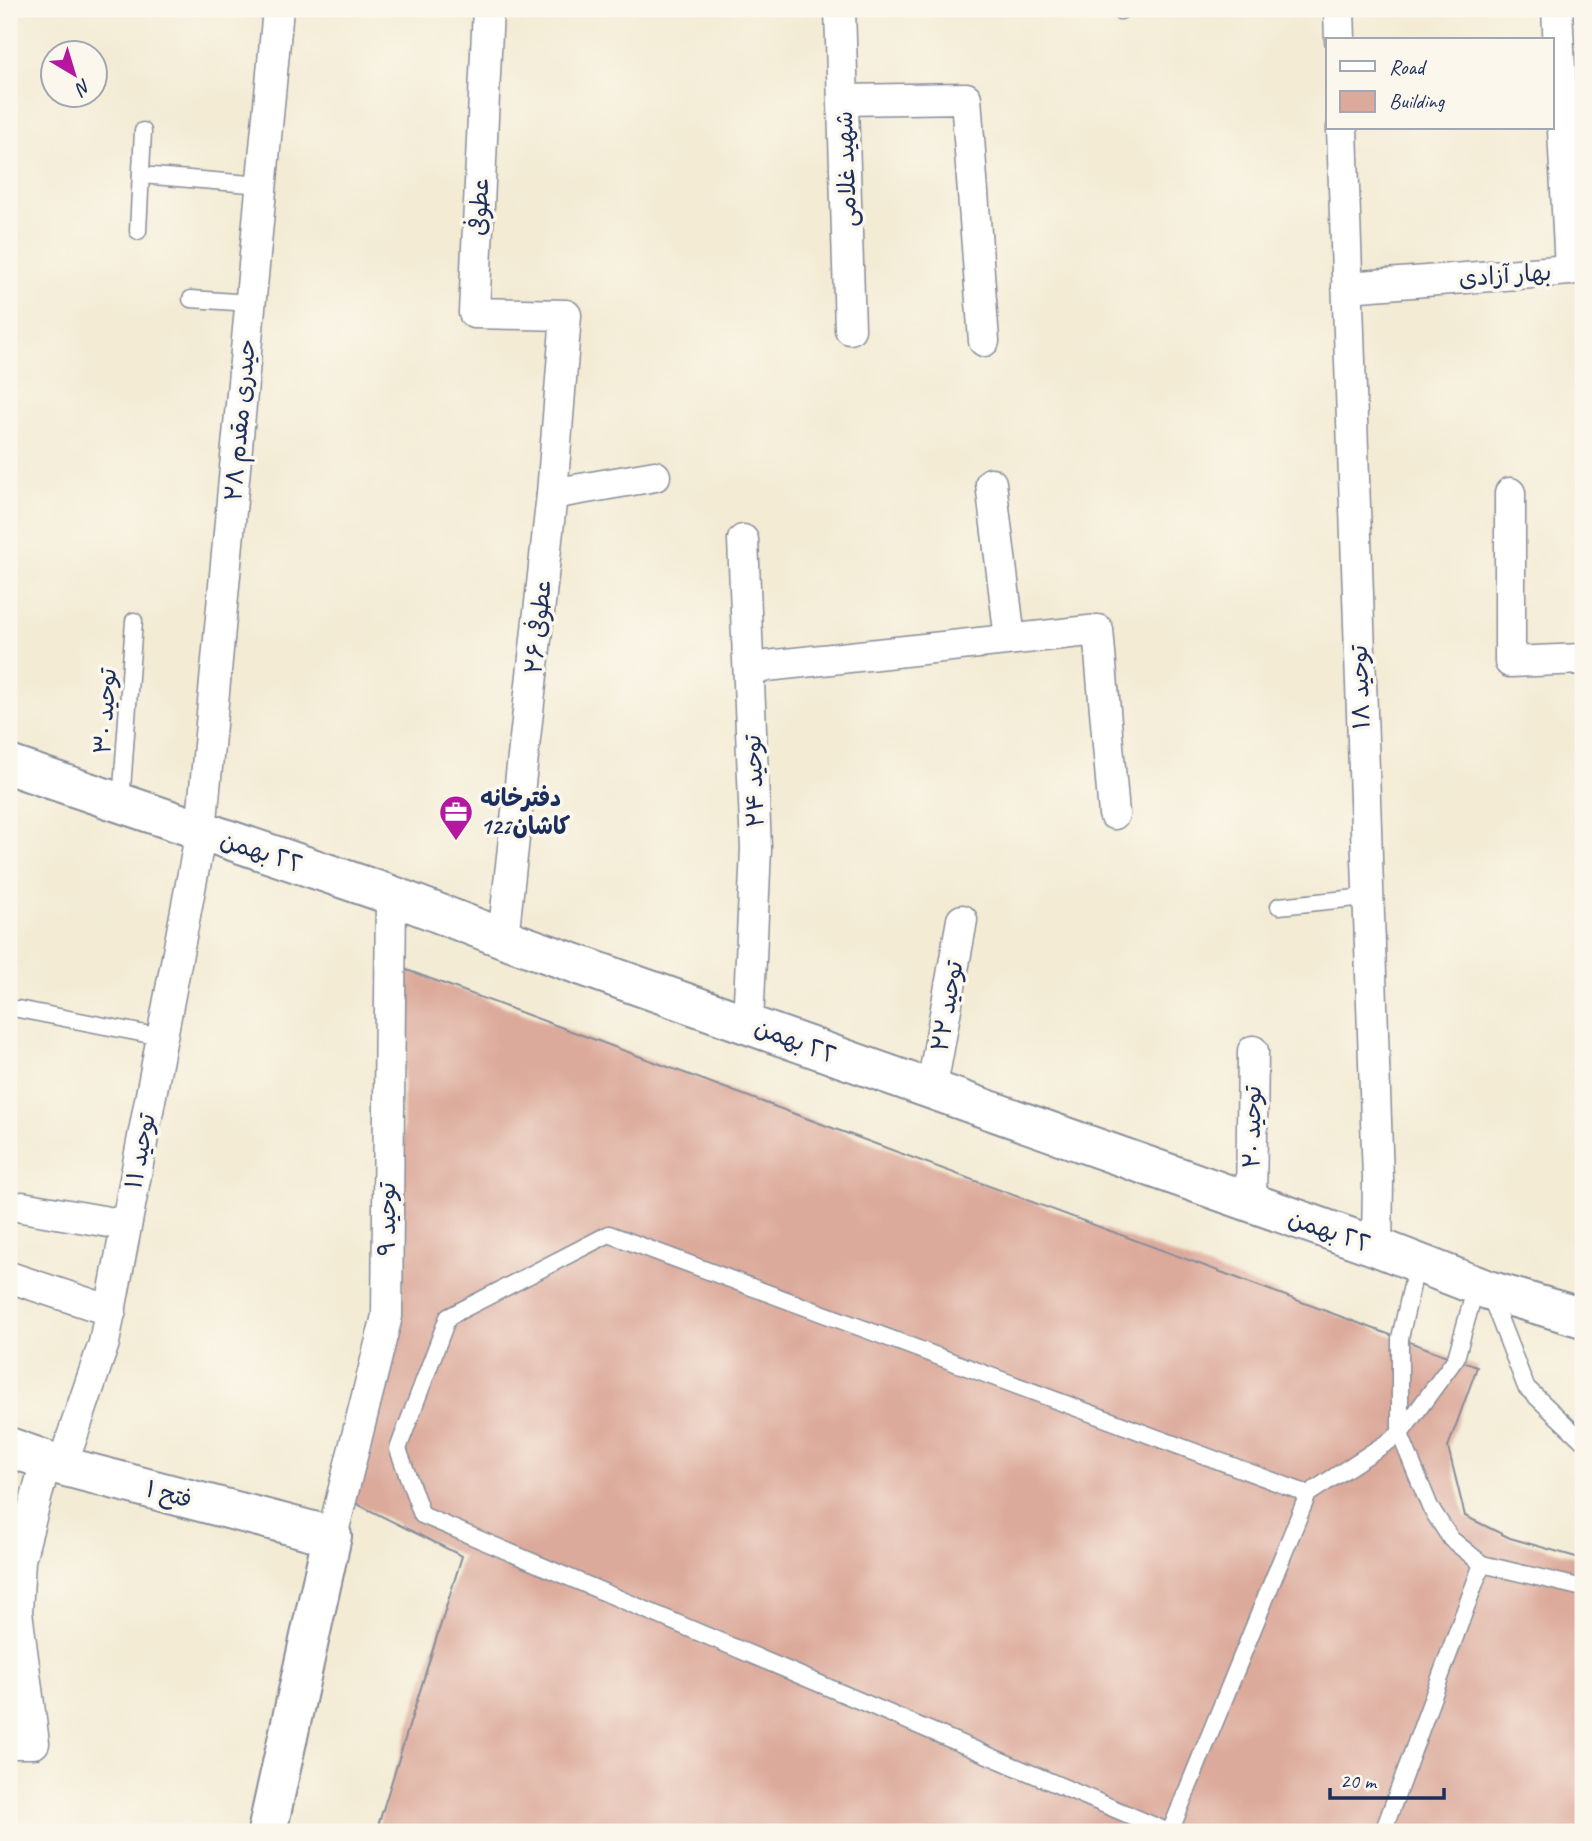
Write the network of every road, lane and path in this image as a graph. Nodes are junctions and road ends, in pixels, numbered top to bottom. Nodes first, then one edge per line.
1 (278, 9) edge
2 (488, 9) edge
3 (840, 9) edge
4 (1339, 9) edge
5 (1557, 9) edge
6 (1340, 38) edge
7 (844, 100) junction
8 (1342, 130) edge
9 (143, 131) dead end
10 (141, 175) junction
11 (262, 185) junction
12 (138, 230) dead end
13 (1348, 287) junction
14 (191, 299) dead end
15 (250, 303) junction
16 (566, 315) joint
17 (850, 329) dead end
18 (984, 341) dead end
19 (655, 476) dead end
20 (991, 483) dead end
21 (1510, 493) dead end
22 (552, 494) junction
23 (743, 540) dead end
24 (134, 621) dead end
25 (1010, 639) junction
26 (1583, 659) edge
27 (749, 668) junction
28 (9, 765) edge
29 (121, 804) junction
30 (1114, 814) dead end
31 (201, 831) junction
32 (391, 895) junction
33 (1366, 897) junction
34 (1279, 906) dead end
35 (962, 920) dead end
36 (503, 938) junction
37 (18, 1009) dead end
38 (748, 1023) junction
39 (162, 1037) junction
40 (1253, 1051) dead end
41 (931, 1092) junction
42 (1251, 1203) junction
43 (22, 1207) dead end
44 (126, 1225) junction
45 (1377, 1247) junction
46 (1417, 1262) junction
47 (9, 1277) edge
48 (1483, 1287) junction
49 (111, 1311) junction
50 (1583, 1318) edge
51 (1400, 1434) junction
52 (1583, 1441) edge
53 (9, 1447) edge
54 (54, 1463) junction
55 (1308, 1494) junction
56 (331, 1536) junction
57 (1482, 1564) junction
58 (1583, 1588) edge
59 (9, 1750) edge
60 (267, 1832) edge
61 (1170, 1832) edge
62 (1383, 1832) edge

1 - 11 street, حیدری مقدم ۲۸
2 - 16 street, عطوفی
3 - 7 street, شهید غلامی
4 - 6 street
5 - 13 street, بهار آزادی
7 - 17 street, شهید غلامی
7 - 18 street
8 - 13 street, توحید ۱۸
9 - 10 lane
10 - 11 lane
10 - 12 lane
11 - 15 street, حیدری مقدم ۲۸
13 - 33 street, توحید ۱۸
14 - 15 lane
15 - 31 street, حیدری مقدم ۲۸
16 - 22 street, عطوفی ۲۶
19 - 22 street
20 - 25 street
21 - 26 street
22 - 36 street, عطوفی ۲۶
23 - 27 street, توحید ۲۴
24 - 29 lane, توحید ۳۰
25 - 27 street
25 - 30 street
27 - 38 street, توحید ۲۴
28 - 29 main road, ٢٢ بهمن
29 - 31 main road, ٢٢ بهمن
31 - 32 main road, ٢٢ بهمن
31 - 39 street, توحید ۱۱
32 - 36 main road, ٢٢ بهمن
32 - 56 street, توحید ۹
33 - 34 lane
33 - 45 street, توحید ۱۸
35 - 41 street, توحید ۲۲
36 - 38 main road, ٢٢ بهمن
37 - 39 lane
38 - 41 main road, ٢٢ بهمن
39 - 44 street, توحید ۱۱
40 - 42 street, توحید ۲۰
41 - 42 main road, ٢٢ بهمن
42 - 45 main road, ٢٢ بهمن
43 - 44 street
44 - 49 street, توحید ۱۱
45 - 46 main road, ٢٢ بهمن
46 - 48 main road, ٢٢ بهمن
46 - 51 lane
47 - 49 street
48 - 50 main road, ٢٢ بهمن
48 - 51 lane
48 - 52 lane
49 - 54 street, توحید ۱۱
51 - 55 lane
51 - 57 lane
53 - 54 main road, فتح ۱
54 - 56 main road, فتح ۱
54 - 59 street, توحید ۱۱
55 - 61 lane
55 - 61 lane
56 - 60 main road
57 - 58 lane
57 - 62 lane

